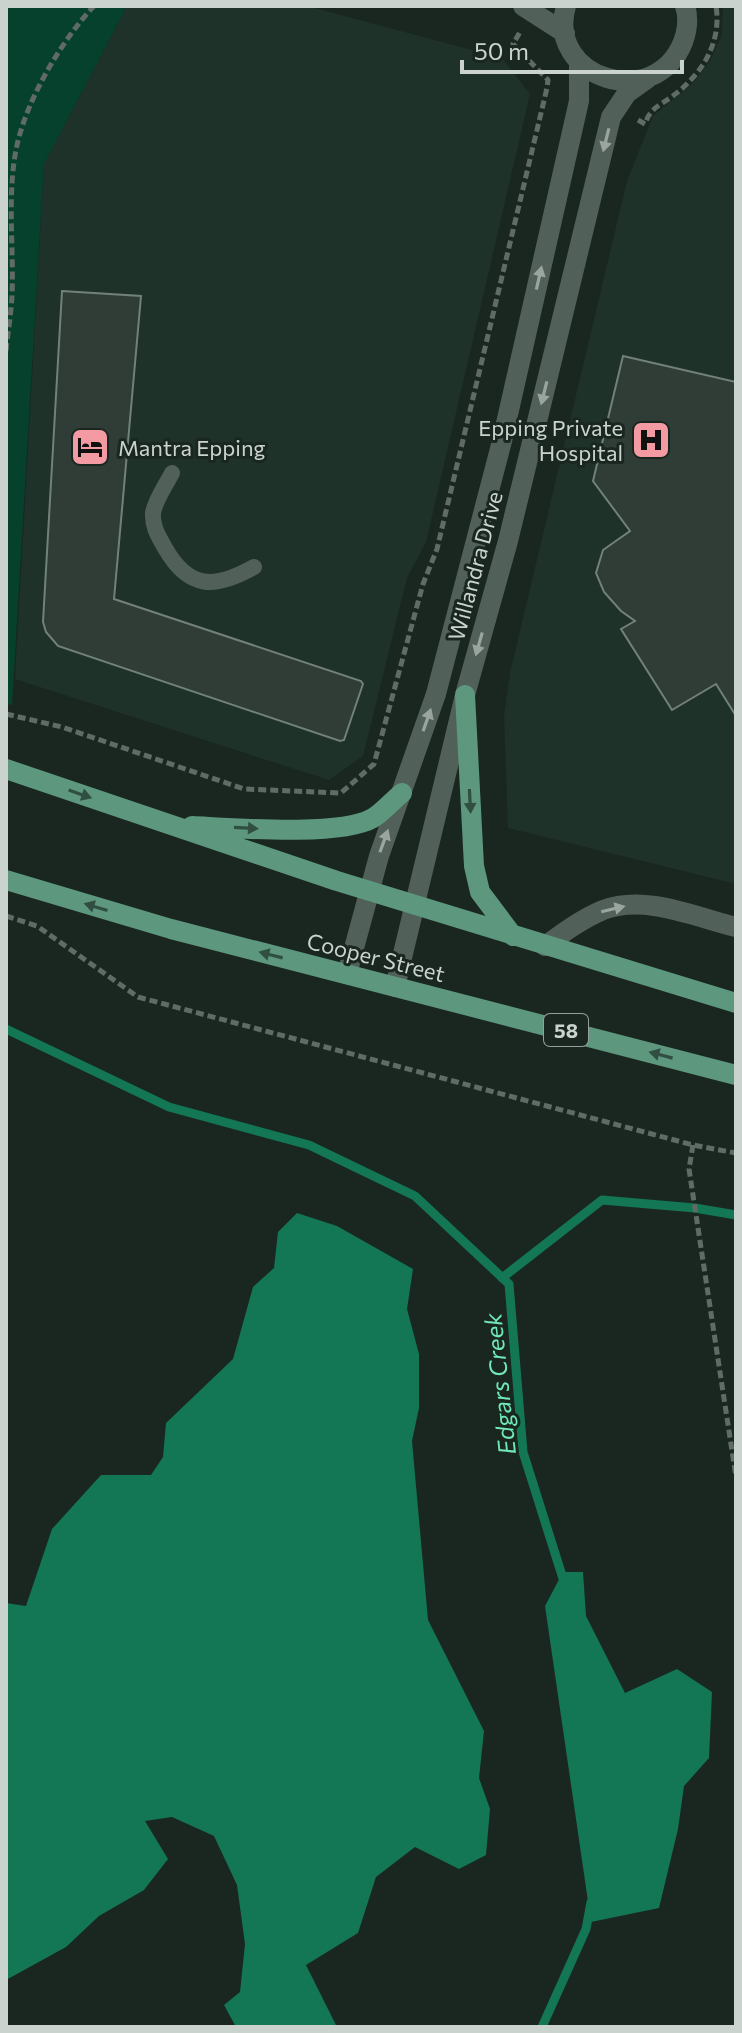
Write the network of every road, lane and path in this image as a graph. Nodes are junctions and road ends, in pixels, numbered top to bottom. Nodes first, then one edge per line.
1 (94, 6) edge
2 (566, 6) edge
3 (685, 6) edge
4 (527, 8) edge
5 (565, 33) junction
6 (579, 62) junction
7 (648, 78) junction
8 (6, 351) edge
9 (172, 473) dead end
10 (254, 567) dead end
11 (465, 695) junction
12 (6, 714) edge
13 (6, 769) edge
14 (402, 793) junction
15 (168, 825) junction
16 (6, 880) edge
17 (369, 890) junction
18 (416, 904) junction
19 (6, 916) edge
20 (736, 927) edge
21 (513, 936) junction
22 (545, 946) junction
23 (347, 974) junction
24 (395, 987) junction
25 (736, 1003) edge
26 (736, 1075) edge
27 (693, 1145) junction
28 (736, 1153) edge
29 (736, 1477) edge

1 - 8 path
2 - 5 street
3 - 7 street, Willandra Drive
4 - 5 street
4 - 12 path
5 - 6 street
6 - 7 street
14 -> 6 street, Willandra Drive
7 -> 11 street, Willandra Drive
9 - 10 lane
11 - 18 street, Willandra Drive
11 -> 21 main road
13 -> 15 main road
15 -> 14 main road
17 -> 14 street, Willandra Drive
15 - 17 main road
23 -> 16 main road, Cooper Street / 58
17 - 18 main road
17 - 23 street, Willandra Drive
18 - 21 main road
18 - 24 street, Willandra Drive
19 - 27 path
22 -> 20 street
21 - 22 main road
22 - 25 main road
23 - 24 main road, Cooper Street / 58
26 -> 24 main road, Cooper Street / 58
27 - 28 path
27 - 29 path

